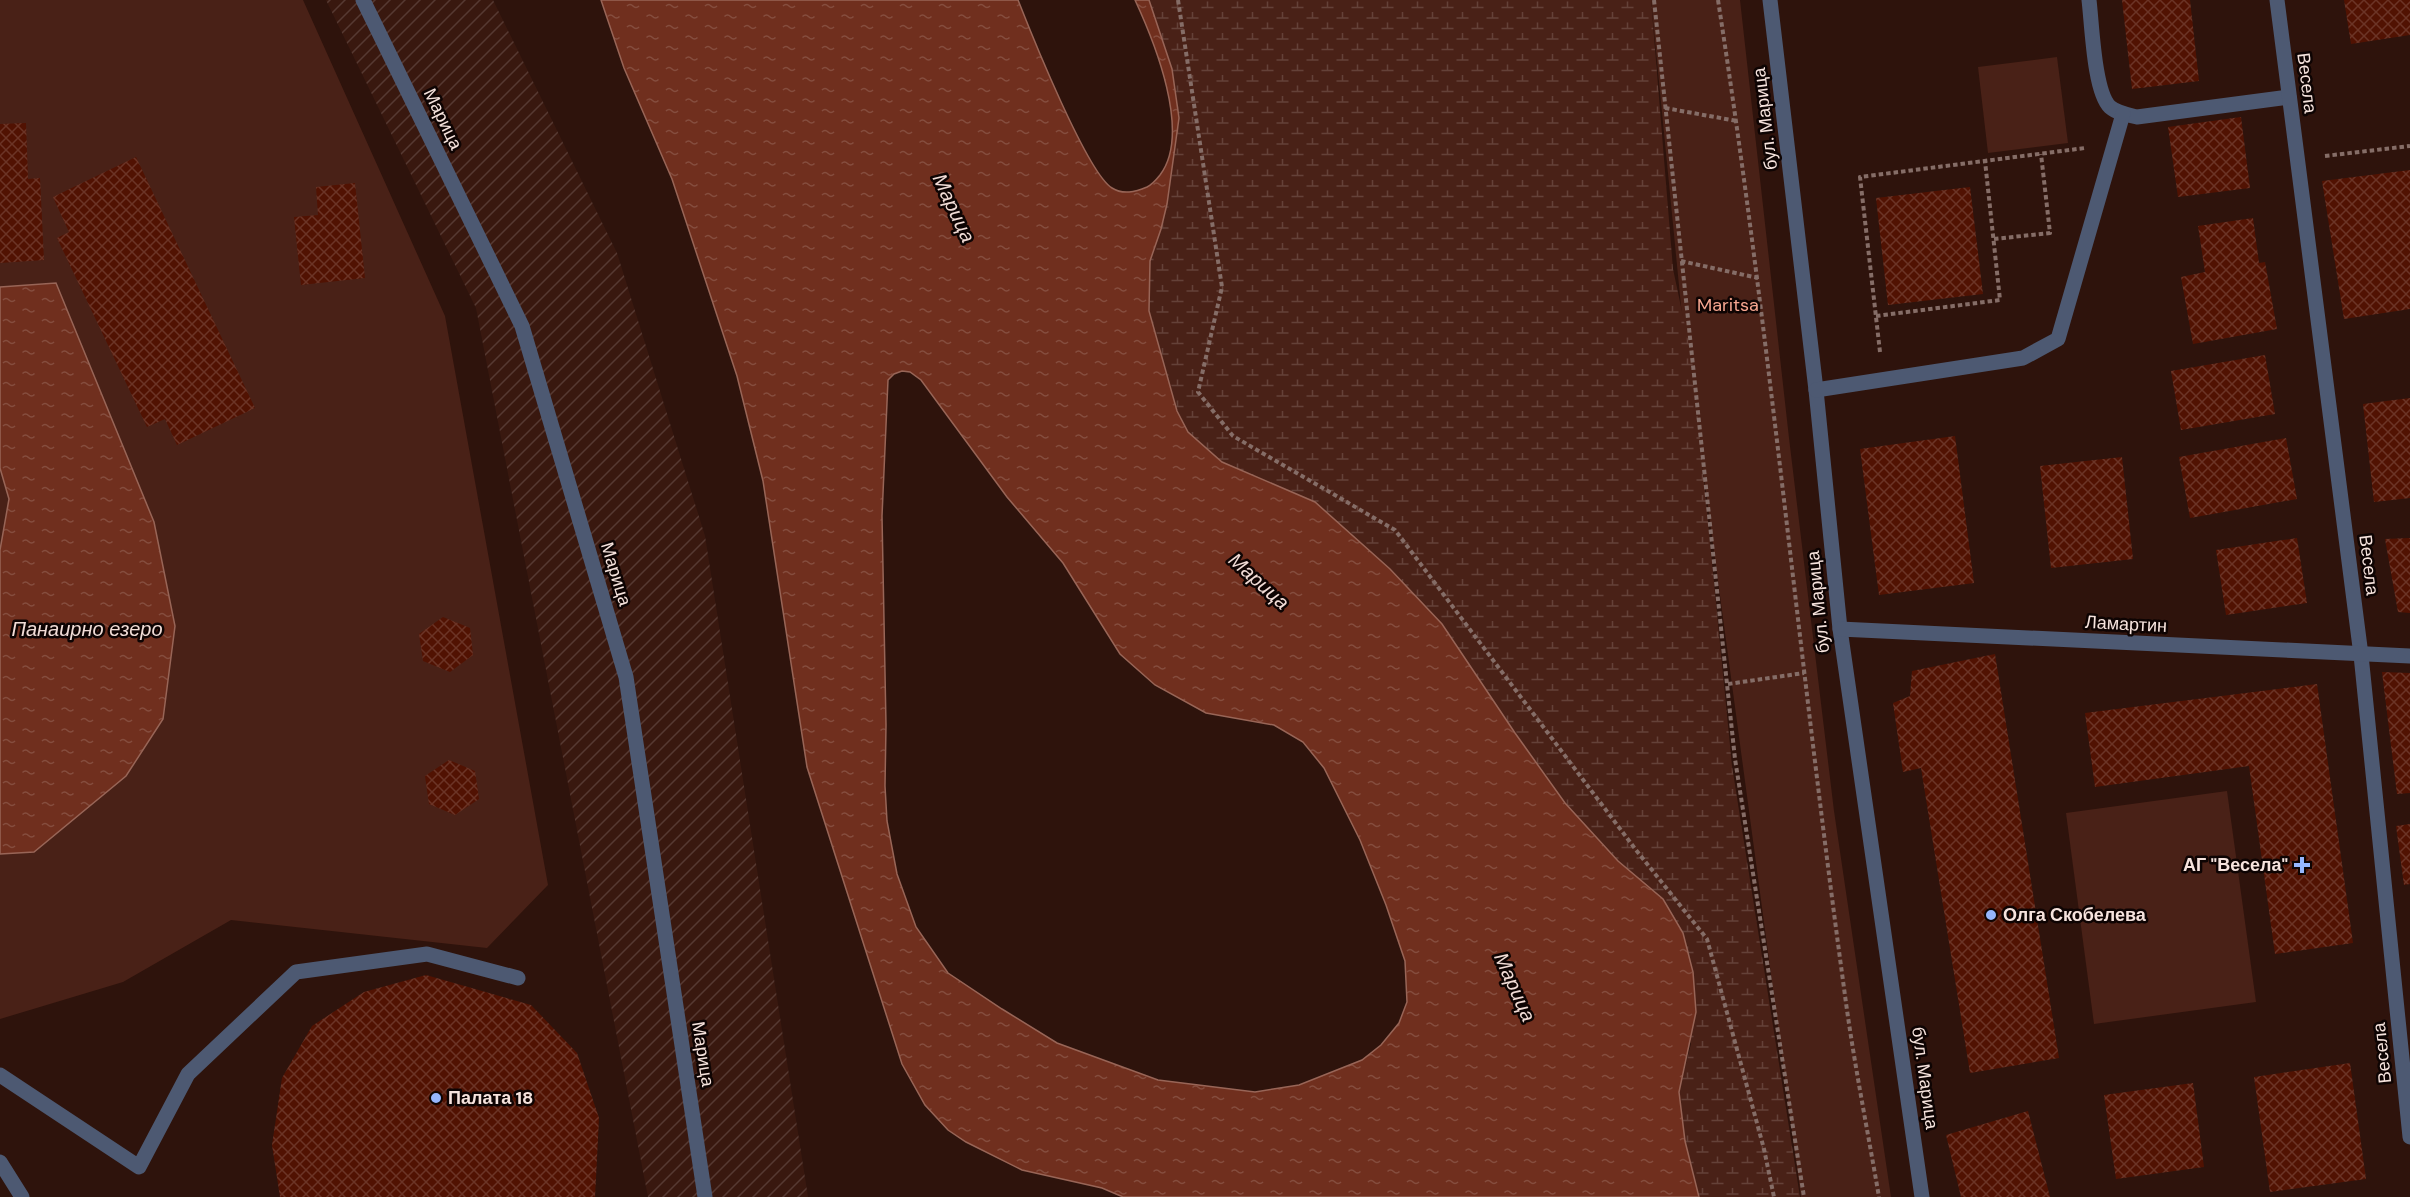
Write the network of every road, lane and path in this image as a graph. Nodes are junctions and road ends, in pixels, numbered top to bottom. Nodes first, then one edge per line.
1 (363, 0) edge
2 (1178, 0) edge
3 (1654, 0) edge
4 (1718, 0) edge
5 (1770, 0) edge
6 (2089, 0) edge
7 (2277, 0) edge
8 (2289, 97) junction
9 (1665, 108) junction
10 (2123, 114) junction
11 (1737, 121) junction
12 (2115, 144) junction
13 (2410, 146) edge
14 (2041, 154) junction
15 (1985, 160) junction
16 (2298, 160) junction
17 (1994, 239) junction
18 (1680, 261) junction
19 (1758, 278) junction
20 (1876, 316) junction
21 (1883, 380) junction
22 (1816, 390) junction
23 (1840, 629) junction
24 (2361, 655) junction
25 (2410, 656) edge
26 (1804, 673) junction
27 (1728, 684) junction
28 (518, 978) dead end
29 (0, 1075) edge
30 (2410, 1137) edge
31 (0, 1162) edge
32 (22, 1197) edge
33 (705, 1197) edge
34 (1774, 1197) edge
35 (1803, 1197) edge
36 (1879, 1197) edge
37 (1922, 1197) edge

1 - 33 street, Марица
2 - 34 path
3 - 9 path
4 - 11 path
5 - 22 street, бул. Марица
6 - 10 street
7 - 8 street, Весела
8 - 10 street
8 - 16 street, Весела
9 - 11 path
9 - 18 path
10 - 12 street
11 - 19 path
12 - 14 path
12 - 21 street
13 - 16 path
14 - 15 path
14 - 17 path
15 - 17 path
15 - 20 path
16 - 24 street, Весела
17 - 20 path
18 - 19 path
18 - 27 path
19 - 26 path
20 - 21 path
21 - 22 street
22 - 23 street, бул. Марица
23 - 24 street, Ламартин
23 - 37 street, бул. Марица
24 - 25 street, Ламартин
24 - 30 street, Весела
26 - 27 path
26 - 36 path
27 - 35 path
28 - 29 street
31 - 32 street

